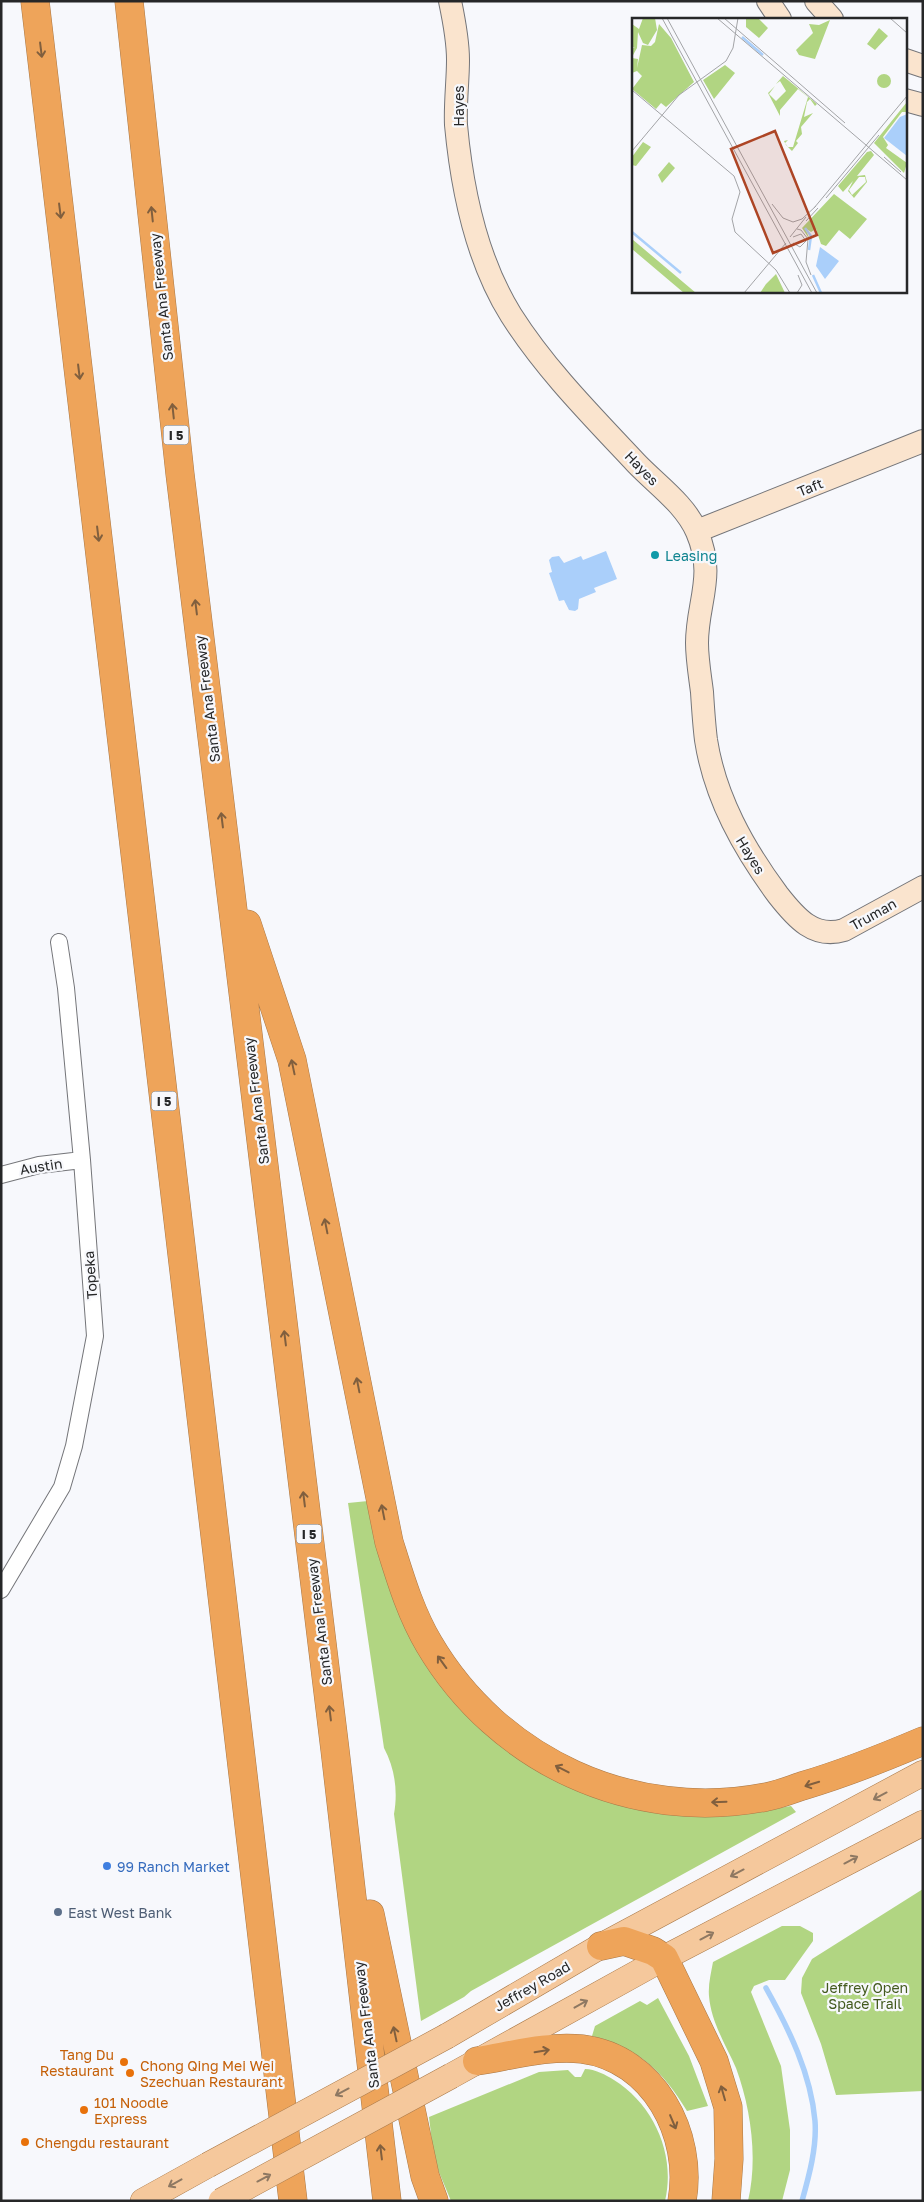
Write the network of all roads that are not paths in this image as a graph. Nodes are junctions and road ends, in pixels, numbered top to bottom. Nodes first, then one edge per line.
1 (35, 1) edge
2 (129, 1) edge
3 (450, 1) edge
4 (768, 1) edge
5 (816, 1) edge
6 (779, 18) edge
7 (831, 18) edge
8 (906, 60) edge
9 (923, 66) edge
10 (906, 100) edge
11 (923, 105) edge
12 (923, 441) edge
13 (697, 532) junction
14 (228, 868) junction
15 (923, 886) edge
16 (820, 932) joint
17 (59, 942) dead end
18 (82, 1160) junction
19 (1, 1175) edge
20 (1, 1590) edge
21 (923, 1741) edge
22 (335, 1750) junction
23 (923, 1773) edge
24 (923, 1823) edge
25 (601, 1946) junction
26 (664, 1958) junction
27 (476, 2061) junction
28 (143, 2201) edge
29 (221, 2201) edge
30 (292, 2201) edge
31 (387, 2201) edge
32 (434, 2201) edge
33 (682, 2201) edge
34 (726, 2201) edge

1 -> 30 highway, I 5
14 -> 2 highway, Santa Ana Freeway / I 5
3 - 13 street, Hayes
4 - 6 street
5 - 7 street
8 - 9 street
10 - 11 street
12 - 13 street, Taft
13 - 16 street, Hayes
21 -> 14 highway
22 -> 14 highway, Santa Ana Freeway / I 5
15 - 16 street, Truman
17 - 18 street, Topeka
18 - 19 street, Austin
18 - 20 street, Topeka
31 -> 22 highway, Santa Ana Freeway / I 5
32 -> 22 highway
23 -> 25 main road, Jeffrey Road
26 -> 24 main road
25 - 26 highway
25 -> 28 main road, Jeffrey Road, bridge
27 -> 26 main road
34 -> 26 highway
29 -> 27 main road, bridge
27 -> 33 highway

